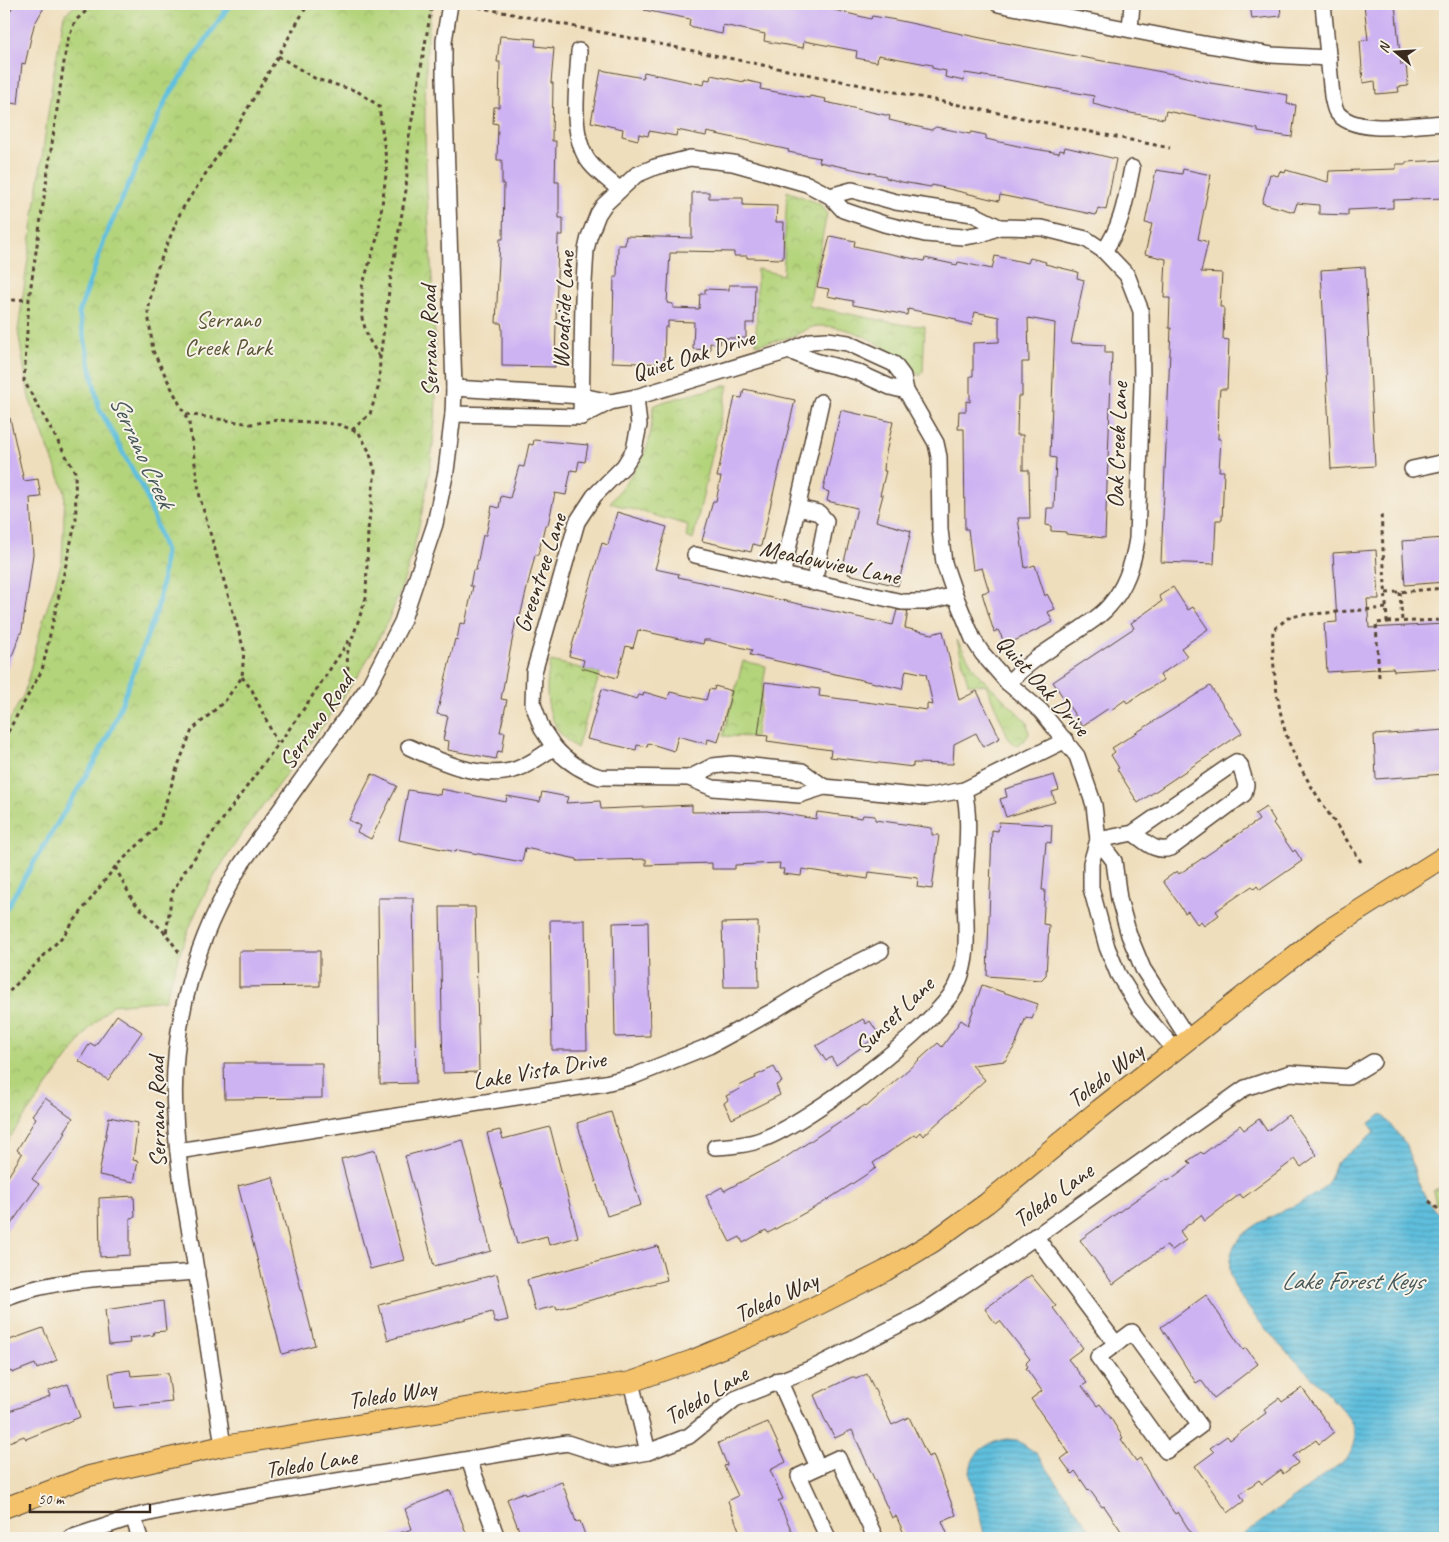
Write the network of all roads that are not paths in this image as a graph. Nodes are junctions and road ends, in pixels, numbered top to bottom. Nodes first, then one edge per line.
1 (450, 4) edge
2 (998, 4) edge
3 (1132, 4) edge
4 (1323, 4) edge
5 (1130, 29) junction
6 (579, 51) dead end
7 (1329, 58) junction
8 (1445, 123) edge
9 (1132, 168) dead end
10 (619, 189) junction
11 (830, 196) junction
12 (1000, 227) junction
13 (1104, 251) junction
14 (789, 351) junction
15 (454, 388) junction
16 (906, 391) junction
17 (582, 396) junction
18 (636, 397) junction
19 (610, 402) junction
20 (821, 402) dead end
21 (454, 414) junction
22 (581, 417) junction
23 (1445, 462) edge
24 (1412, 469) dead end
25 (798, 508) junction
26 (695, 555) dead end
27 (782, 576) junction
28 (814, 583) junction
29 (955, 595) junction
30 (1008, 683) junction
31 (1066, 740) junction
32 (409, 747) dead end
33 (554, 747) junction
34 (690, 778) junction
35 (824, 787) junction
36 (964, 790) junction
37 (1133, 833) junction
38 (1098, 840) junction
39 (1445, 856) edge
40 (881, 951) dead end
41 (1183, 1046) junction
42 (1373, 1062) dead end
43 (715, 1147) dead end
44 (178, 1151) junction
45 (1035, 1236) junction
46 (197, 1272) junction
47 (4, 1298) edge
48 (1116, 1344) junction
49 (779, 1380) junction
50 (631, 1382) junction
51 (223, 1446) junction
52 (648, 1452) junction
53 (470, 1460) junction
54 (818, 1467) junction
55 (4, 1508) edge
56 (133, 1517) junction
57 (70, 1538) edge
58 (140, 1538) edge
59 (497, 1538) edge
60 (828, 1538) edge
61 (872, 1538) edge

1 - 15 street, Serrano Road
2 - 5 street
3 - 5 street
4 - 7 street
5 - 7 street
6 - 10 street
7 - 8 street
9 - 13 street
10 - 11 street, Woodside Lane
10 - 17 street, Woodside Lane
11 - 12 street
11 - 12 street, Woodside Lane
12 - 13 street, Oak Creek Lane
13 - 30 street, Oak Creek Lane
14 - 16 street, Quiet Oak Drive
14 - 16 street, Quiet Oak Drive
14 - 18 street, Quiet Oak Drive
15 - 17 street, Quiet Oak Drive
15 - 21 street, Serrano Road
16 - 29 street, Quiet Oak Drive
17 - 19 street, Quiet Oak Drive
17 - 22 street, Woodside Lane
18 - 19 street, Quiet Oak Drive
18 - 33 street, Greentree Lane
19 - 22 street, Quiet Oak Drive
20 - 25 street
21 - 22 street, Quiet Oak Drive
21 - 44 street, Serrano Road
23 - 24 street
25 - 27 street
25 - 28 street
26 - 27 street, Meadowview Lane
27 - 28 street, Meadowview Lane
28 - 29 street, Meadowview Lane
29 - 30 street, Quiet Oak Drive
30 - 31 street, Quiet Oak Drive
31 - 36 street
31 - 38 street, Quiet Oak Drive
32 - 33 street
33 - 34 street, Greentree Lane
34 - 35 street
34 - 35 street
35 - 36 street
36 - 43 street, Sunset Lane
37 - 37 street
37 - 38 street
38 - 41 street
38 - 41 street, Quiet Oak Drive
39 - 41 main road, Toledo Way
40 - 44 street, Lake Vista Drive
41 - 50 main road, Toledo Way
42 - 45 street, Toledo Lane
44 - 46 street, Serrano Road
45 - 48 street
45 - 49 street, Toledo Lane
46 - 47 street
46 - 51 street, Serrano Road
48 - 48 street
49 - 52 street, Toledo Lane
49 - 54 street
50 - 51 main road, Toledo Way
50 - 52 street
51 - 55 main road, Toledo Way
52 - 53 street, Toledo Lane
53 - 56 street, Toledo Lane
53 - 59 street
54 - 60 street
54 - 61 street
56 - 57 street, Toledo Lane
56 - 58 street

